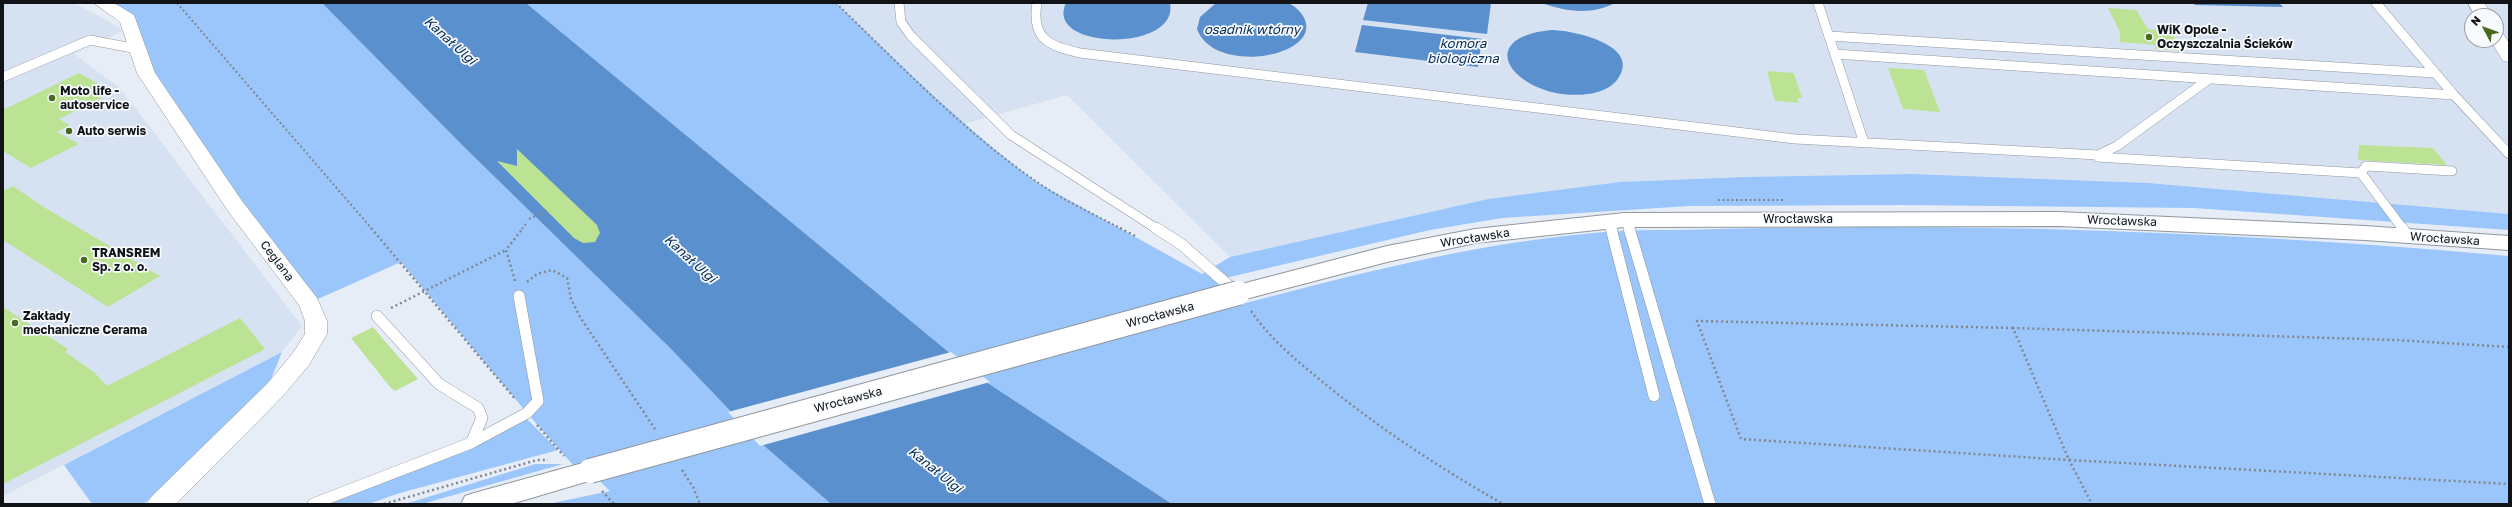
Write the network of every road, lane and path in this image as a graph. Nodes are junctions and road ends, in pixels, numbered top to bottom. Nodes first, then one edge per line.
1 (102, 3) edge
2 (177, 3) edge
3 (899, 3) edge
4 (1037, 3) edge
5 (1818, 3) edge
6 (2376, 3) edge
7 (1829, 36) junction
8 (2503, 48) edge
9 (138, 49) junction
10 (1835, 54) junction
11 (2509, 57) edge
12 (2435, 73) junction
13 (3, 77) edge
14 (2209, 79) junction
15 (2454, 95) junction
16 (1864, 143) junction
17 (2509, 154) edge
18 (2085, 156) junction
19 (2452, 171) dead end
20 (2361, 173) junction
21 (547, 211) dead end
22 (1618, 221) junction
23 (2408, 236) junction
24 (2509, 243) edge
25 (506, 250) junction
26 (425, 290) junction
27 (519, 296) junction
28 (1244, 301) junction
29 (376, 316) joint
30 (2013, 328) junction
31 (2509, 347) edge
32 (1654, 396) dead end
33 (527, 413) junction
34 (658, 434) dead end
35 (471, 443) junction
36 (552, 460) dead end
37 (2069, 460) junction
38 (560, 461) dead end
39 (680, 468) dead end
40 (595, 480) junction
41 (2509, 484) edge
42 (160, 504) edge
43 (313, 504) edge
44 (384, 504) edge
45 (474, 504) edge
46 (614, 504) edge
47 (700, 504) edge
48 (1504, 504) edge
49 (1710, 504) edge
50 (2092, 504) edge

1 - 9 street, Ceglana
2 - 26 path
3 - 28 lane
4 - 16 lane
5 - 7 lane
6 - 12 lane
7 - 10 lane
7 - 12 lane
8 - 11 street
9 - 13 lane
9 - 42 street, Ceglana
10 - 14 lane
10 - 16 lane
12 - 15 lane
14 - 15 lane
14 - 18 lane
15 - 17 lane
16 - 18 lane
18 - 20 lane
19 - 20 lane
20 - 23 lane
21 - 25 path
22 - 23 main road, Wrocławska
22 - 28 main road, Wrocławska
22 - 32 lane
22 - 49 lane
23 - 24 main road, Wrocławska
25 - 26 path
25 - 27 path
26 - 29 path
26 - 33 path
27 - 33 lane
27 - 34 path
28 - 40 main road, Wrocławska, bridge
28 - 48 path
29 - 35 lane
30 - 31 path
30 - 37 path
30 - 37 path
33 - 35 lane
33 - 38 path
35 - 43 lane
36 - 44 path
37 - 41 path
37 - 50 path
39 - 47 path
40 - 45 main road, Wrocławska
40 - 46 path

